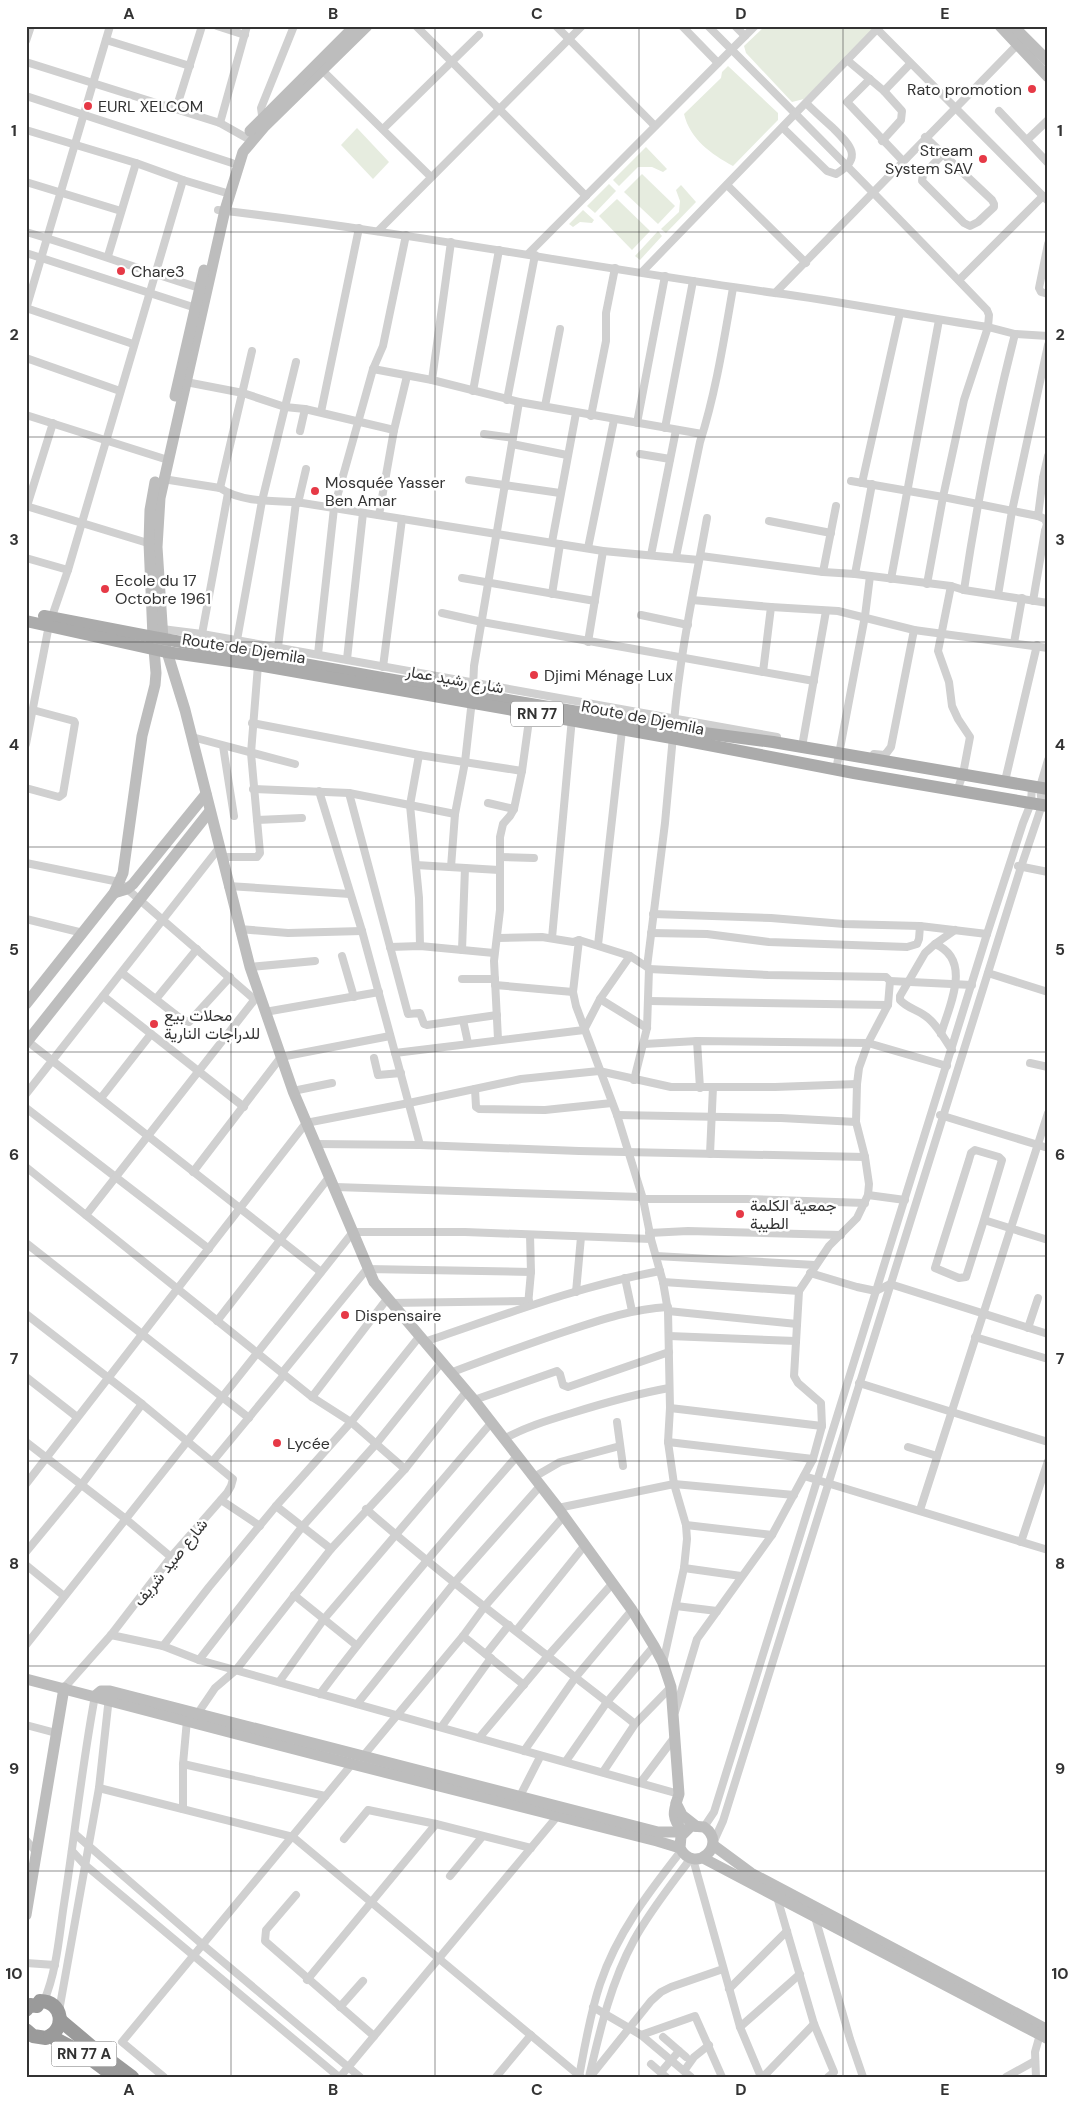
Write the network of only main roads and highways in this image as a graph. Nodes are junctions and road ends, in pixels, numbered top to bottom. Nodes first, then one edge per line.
1 (26, 614) edge
2 (26, 621) edge
3 (51, 621) junction
4 (160, 641) junction
5 (473, 693) junction
6 (572, 715) junction
7 (674, 728) junction
8 (1040, 787) edge
9 (1041, 805) edge
10 (33, 2003) edge
11 (59, 2015) junction
12 (29, 2034) edge
13 (50, 2036) junction
14 (115, 2077) edge
15 (132, 2077) edge

1 - 3 main road
2 - 3 main road
3 - 4 main road
4 - 5 main road
4 - 5 main road, Route de Djemila / RN 77
5 - 6 main road
5 - 6 main road, Route de Djemila / RN 77
6 - 7 main road
6 - 7 main road, Route de Djemila / RN 77
7 - 8 main road
7 - 9 main road, Route de Djemila / RN 77
10 - 11 highway
11 - 13 highway
11 - 15 highway
12 - 13 highway
13 - 14 highway, RN 77 A

